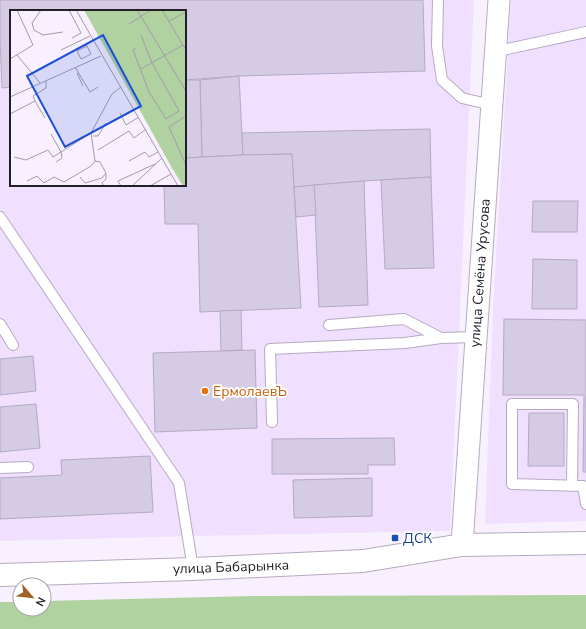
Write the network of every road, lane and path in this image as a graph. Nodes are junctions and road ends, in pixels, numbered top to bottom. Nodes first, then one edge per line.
1 (438, 0) edge
2 (499, 0) edge
3 (586, 32) edge
4 (495, 54) junction
5 (492, 105) junction
6 (0, 216) edge
7 (0, 324) edge
8 (329, 325) dead end
9 (476, 337) junction
10 (441, 338) junction
11 (13, 345) dead end
12 (272, 422) dead end
13 (28, 467) dead end
14 (0, 468) edge
15 (572, 486) junction
16 (586, 504) edge
17 (586, 543) edge
18 (462, 545) junction
19 (193, 569) junction
20 (0, 575) edge

1 - 5 lane
2 - 4 street, улица Семёна Урусова
3 - 4 lane
4 - 5 street, улица Семёна Урусова
5 - 9 street, улица Семёна Урусова
6 - 19 lane
7 - 11 lane
8 - 10 lane
9 - 10 lane
9 - 18 street, улица Семёна Урусова
10 - 12 lane
13 - 14 lane
15 - 15 lane
15 - 16 lane
17 - 18 street, улица Бабарынка
18 - 19 street, улица Бабарынка
19 - 20 street, улица Бабарынка

